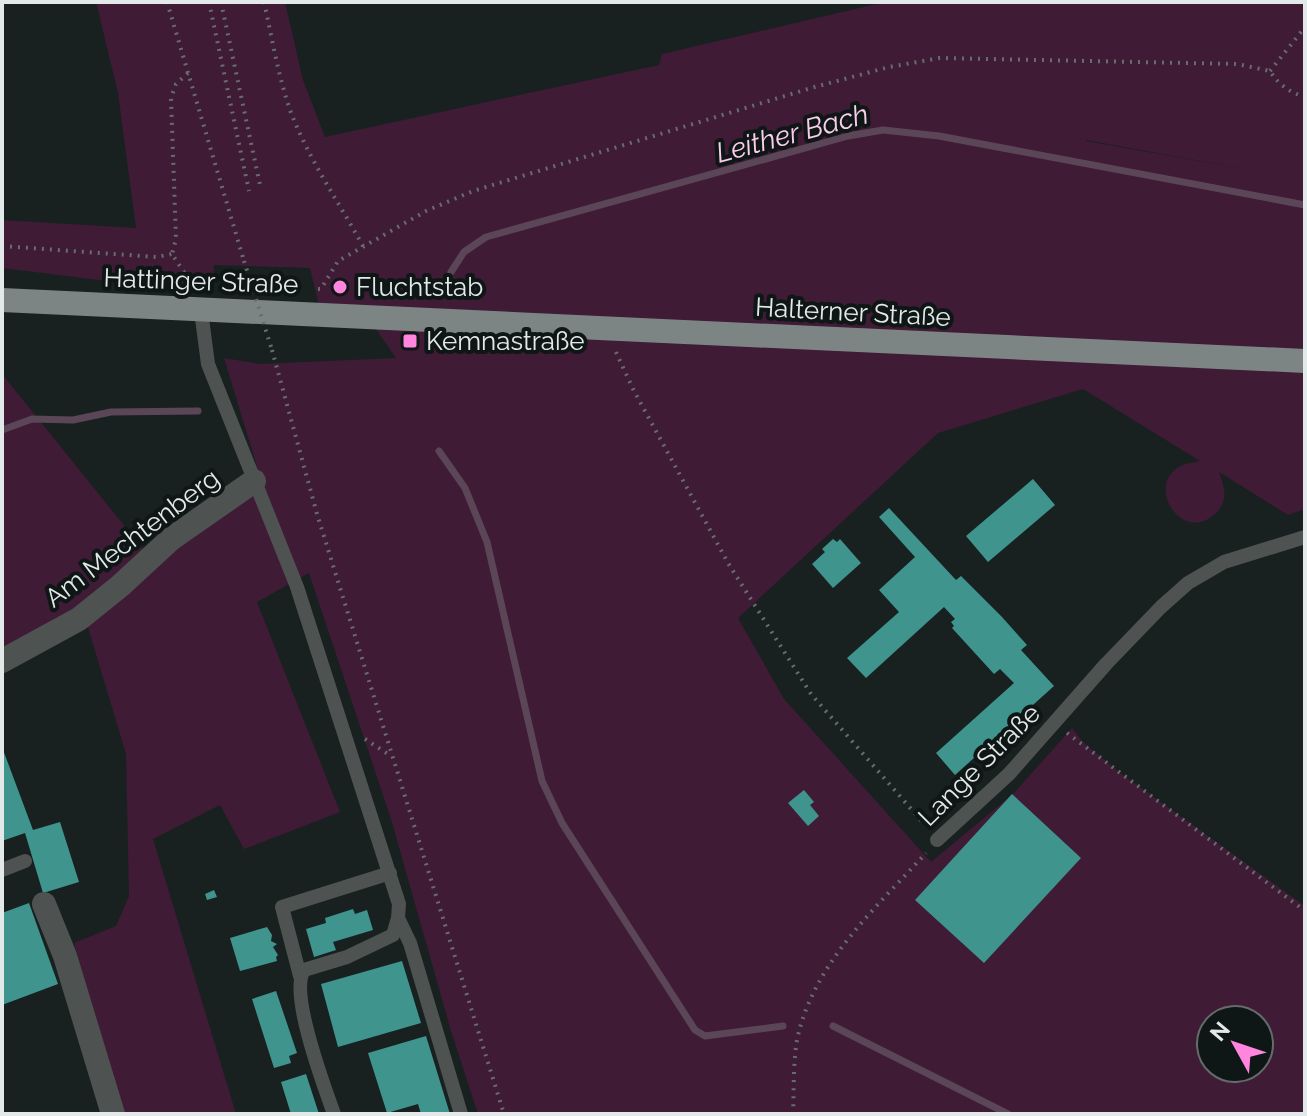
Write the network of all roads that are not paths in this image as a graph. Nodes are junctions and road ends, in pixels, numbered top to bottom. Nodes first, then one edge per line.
1 (2, 300) edge
2 (201, 311) junction
3 (398, 319) joint
4 (1305, 361) edge
5 (254, 481) junction
6 (1305, 537) edge
7 (2, 661) edge
8 (937, 840) road end
9 (25, 861) dead end
10 (2, 870) edge
11 (390, 873) junction
12 (44, 904) dead end
13 (398, 918) junction
14 (300, 976) junction
15 (113, 1114) edge
16 (334, 1114) edge
17 (461, 1114) edge

1 - 2 main road, Hattinger Straße
2 - 3 main road, Hattinger Straße
2 - 5 lane
3 - 4 main road, Halterner Straße
5 - 7 street, Am Mechtenberg
5 - 11 lane
6 - 8 lane, Lange Straße
9 - 10 lane
11 - 13 lane
11 - 14 lane
12 - 15 street
13 - 14 lane
13 - 17 lane
14 - 16 lane

